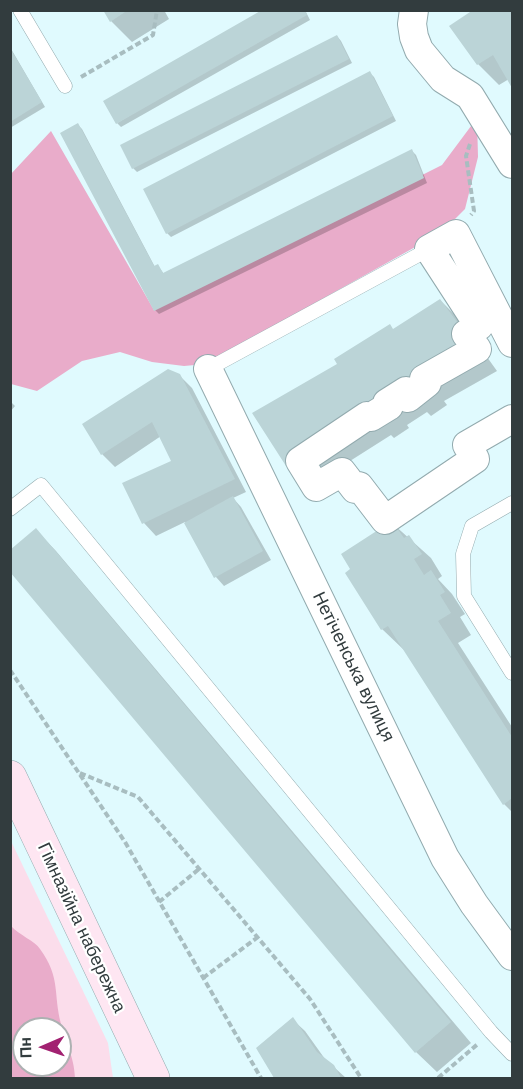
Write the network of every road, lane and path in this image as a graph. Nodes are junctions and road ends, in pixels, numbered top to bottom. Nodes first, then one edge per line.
1 (20, 10) edge
2 (157, 10) edge
3 (414, 10) edge
4 (65, 86) joint
5 (479, 111) junction
6 (513, 164) edge
7 (456, 234) junction
8 (429, 249) junction
9 (513, 343) edge
10 (208, 369) joint
11 (513, 419) edge
12 (513, 503) edge
13 (10, 508) edge
14 (10, 670) edge
15 (513, 673) edge
16 (78, 772) junction
17 (10, 777) edge
18 (200, 869) junction
19 (159, 902) junction
20 (258, 937) junction
21 (513, 956) edge
22 (203, 978) junction
23 (491, 1032) junction
24 (513, 1054) edge
25 (153, 1078) edge
26 (261, 1078) edge
27 (361, 1078) edge
28 (438, 1078) edge

1 - 4 lane
2 - 4 path
3 - 5 street
5 - 6 street
5 - 7 path
7 - 8 lane
7 - 9 street
8 - 10 lane
8 - 11 street
10 - 21 street, Нетіченська вулиця
12 - 15 lane
13 - 23 lane
14 - 16 path
16 - 18 path
16 - 19 path
17 - 25 main road, Гімназійна набережна
18 - 19 path
18 - 20 path
19 - 22 path
20 - 22 path
20 - 27 path
22 - 26 path
23 - 24 lane
23 - 28 path

